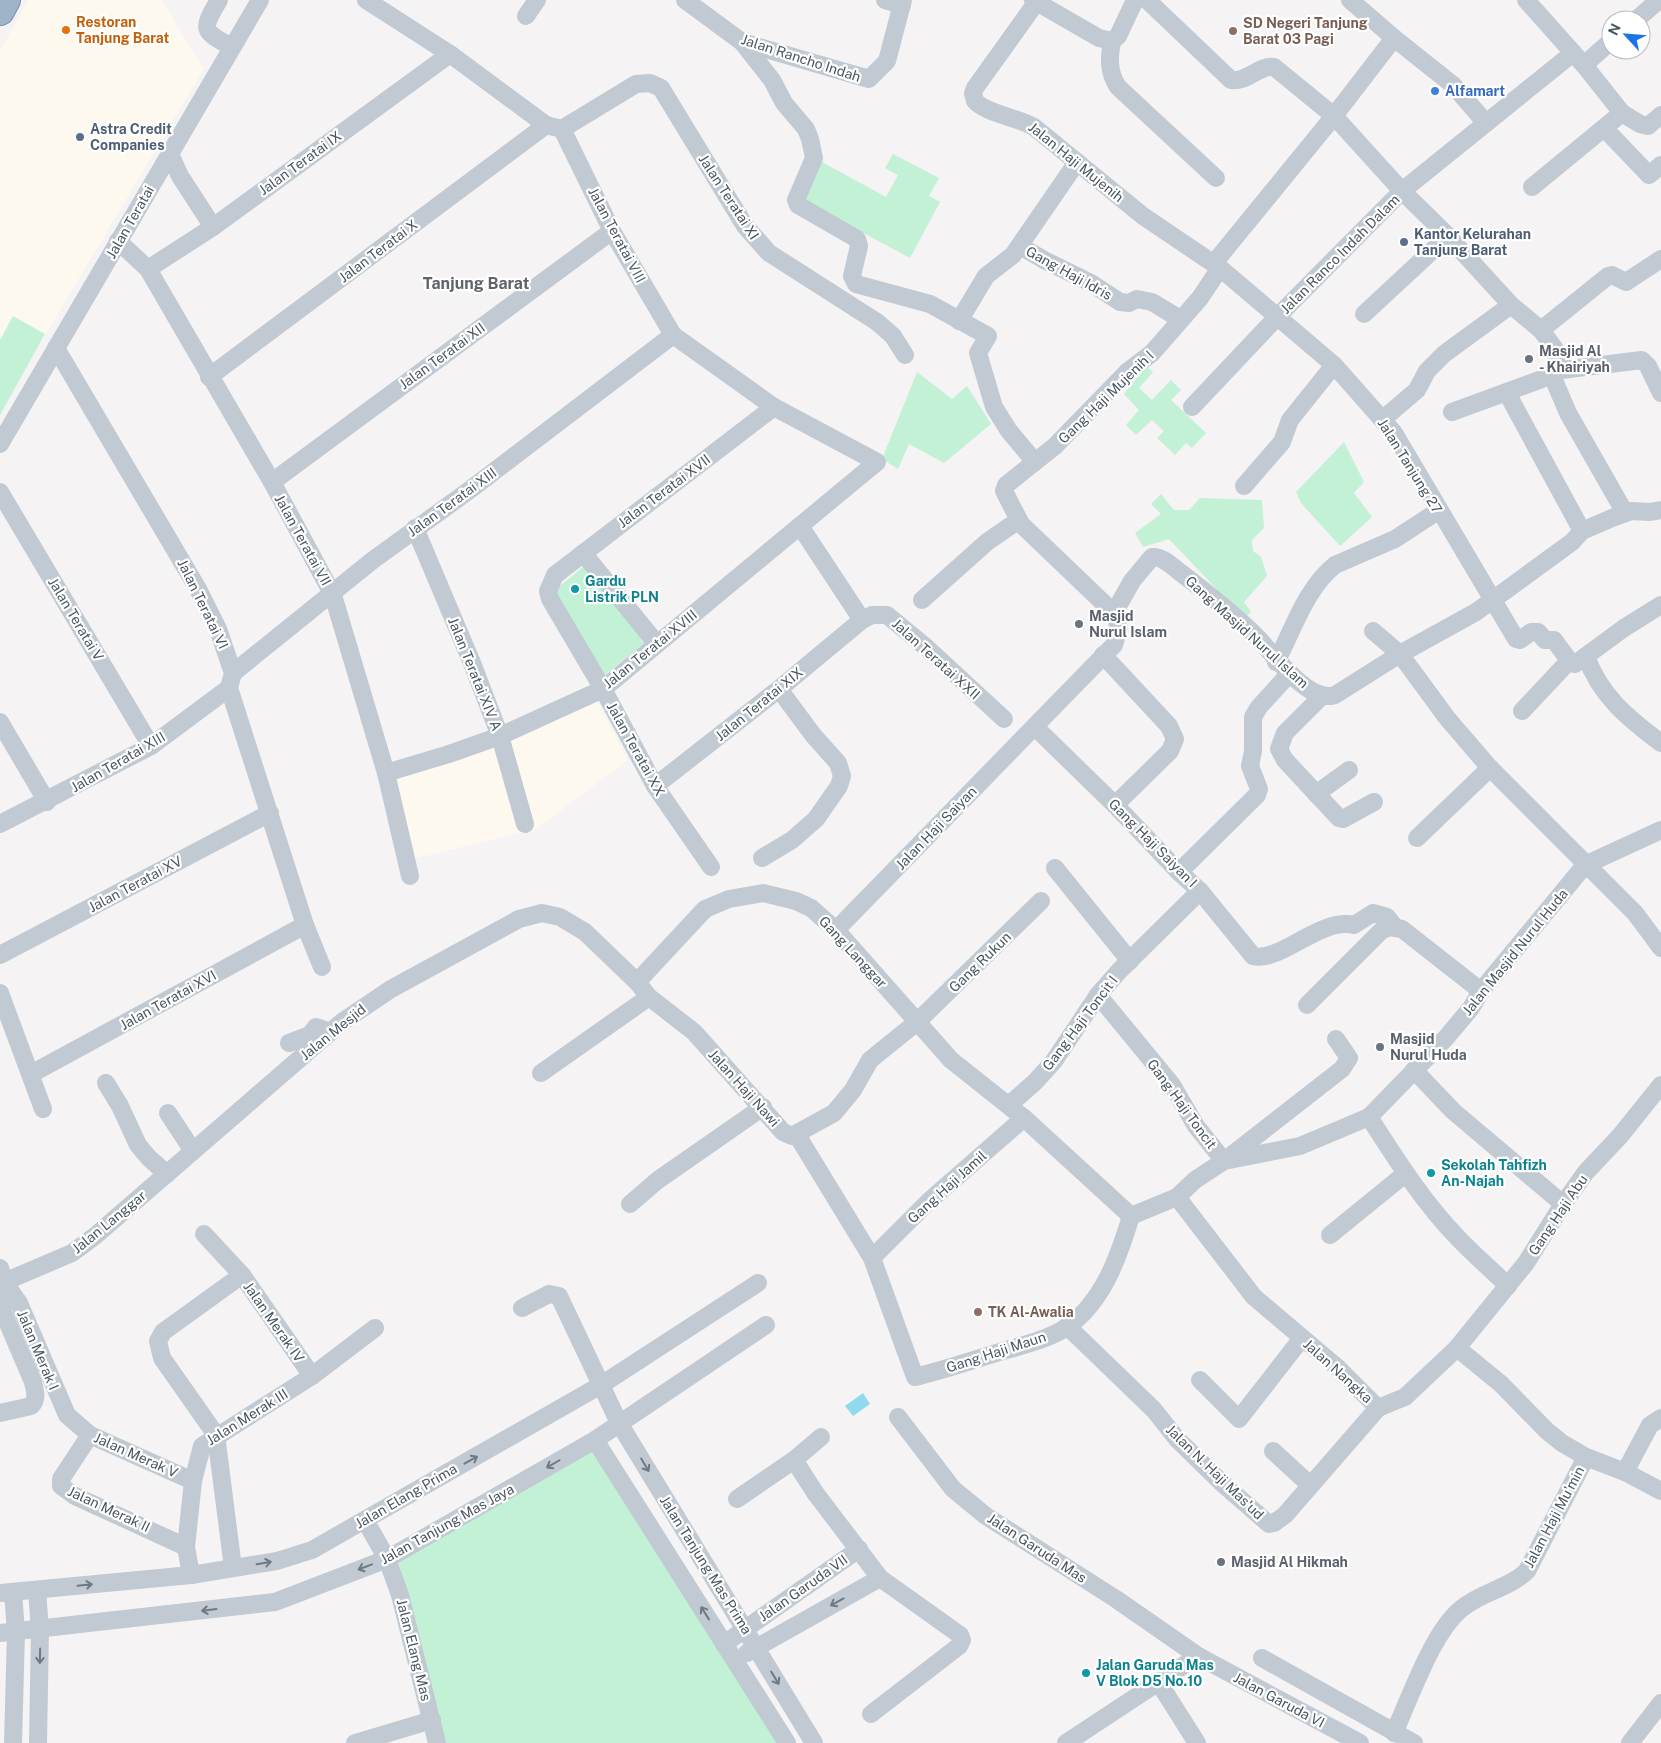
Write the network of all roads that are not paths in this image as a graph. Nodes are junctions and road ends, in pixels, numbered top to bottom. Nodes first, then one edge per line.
1 (6, 0) edge
2 (219, 0) edge
3 (260, 0) edge
4 (366, 0) edge
5 (537, 0) edge
6 (685, 0) edge
7 (885, 0) edge
8 (1135, 0) edge
9 (1147, 0) edge
10 (1350, 0) edge
11 (1526, 0) edge
12 (1659, 0) edge
13 (1036, 1) edge
14 (903, 3) edge
15 (1648, 10) edge
16 (0, 11) edge
17 (526, 16) dead end
18 (1394, 38) junction
19 (1112, 41) junction
20 (742, 42) junction
21 (1601, 46) edge
22 (232, 47) junction
23 (450, 54) junction
24 (1578, 59) junction
25 (1622, 113) junction
26 (1661, 115) edge
27 (1334, 116) junction
28 (1486, 123) junction
29 (554, 127) junction
30 (1604, 128) junction
31 (170, 154) junction
32 (1077, 162) junction
33 (1661, 165) edge
34 (1216, 178) dead end
35 (1532, 187) dead end
36 (1402, 191) junction
37 (213, 227) junction
38 (612, 231) junction
39 (1448, 236) junction
40 (118, 241) junction
41 (1020, 246) junction
42 (1661, 260) edge
43 (1217, 266) junction
44 (148, 269) junction
45 (1511, 305) junction
46 (1364, 314) dead end
47 (1278, 316) junction
48 (1180, 319) junction
49 (960, 321) junction
50 (1541, 330) junction
51 (673, 335) junction
52 (56, 348) junction
53 (905, 355) dead end
54 (1334, 365) junction
55 (1553, 369) junction
56 (209, 377) junction
57 (1507, 393) junction
58 (1661, 393) edge
59 (774, 407) junction
60 (1192, 407) dead end
61 (1452, 412) dead end
62 (1383, 419) junction
63 (0, 444) edge
64 (877, 462) joint
65 (1035, 462) junction
66 (272, 482) junction
67 (1244, 486) dead end
68 (0, 492) edge
69 (1661, 510) edge
70 (1438, 511) junction
71 (1625, 513) junction
72 (1019, 520) junction
73 (800, 526) junction
74 (415, 528) junction
75 (1582, 531) junction
76 (583, 553) junction
77 (555, 575) joint
78 (333, 594) junction
79 (922, 600) dead end
80 (1491, 600) junction
81 (1661, 605) edge
82 (1114, 613) junction
83 (862, 620) junction
84 (1373, 631) dead end
85 (657, 644) junction
86 (1400, 654) junction
87 (1103, 655) junction
88 (1578, 659) junction
89 (1283, 667) junction
90 (231, 681) junction
91 (603, 689) junction
92 (779, 689) junction
93 (1322, 696) junction
94 (1522, 711) dead end
95 (1004, 719) dead end
96 (0, 722) edge
97 (1035, 727) junction
98 (500, 736) junction
99 (1661, 743) edge
100 (151, 746) junction
101 (1490, 768) junction
102 (1349, 770) dead end
103 (386, 773) junction
104 (655, 786) junction
105 (1316, 794) junction
106 (47, 802) junction
107 (1374, 802) dead end
108 (1115, 805) junction
109 (270, 813) junction
110 (0, 824) edge
111 (524, 824) dead end
112 (1661, 830) edge
113 (1417, 838) dead end
114 (762, 858) dead end
115 (1585, 865) junction
116 (711, 866) dead end
117 (1056, 868) dead end
118 (1179, 872) junction
119 (410, 876) dead end
120 (1200, 891) junction
121 (1041, 901) dead end
122 (305, 925) junction
123 (1395, 927) junction
124 (836, 930) junction
125 (1661, 948) edge
126 (0, 954) edge
127 (1130, 961) junction
128 (322, 967) dead end
129 (637, 982) junction
130 (1481, 991) junction
131 (0, 993) edge
132 (1098, 995) junction
133 (650, 997) junction
134 (1307, 1005) dead end
135 (917, 1022) junction
136 (331, 1032) junction
137 (1336, 1039) dead end
138 (289, 1043) dead end
139 (1414, 1070) junction
140 (541, 1073) dead end
141 (32, 1074) junction
142 (106, 1083) dead end
143 (1661, 1085) edge
144 (1009, 1105) junction
145 (763, 1107) junction
146 (43, 1109) dead end
147 (168, 1113) dead end
148 (1369, 1117) junction
149 (1024, 1118) junction
150 (797, 1135) junction
151 (193, 1151) junction
152 (1224, 1161) junction
153 (167, 1174) junction
154 (1405, 1174) junction
155 (1177, 1197) junction
156 (630, 1204) dead end
157 (1562, 1204) junction
158 (1131, 1216) junction
159 (204, 1234) dead end
160 (1330, 1236) dead end
161 (872, 1258) junction
162 (2, 1275) edge
163 (242, 1275) junction
164 (758, 1283) dead end
165 (1508, 1286) junction
166 (522, 1308) dead end
167 (766, 1325) dead end
168 (1067, 1326) junction
169 (375, 1328) dead end
170 (1302, 1338) junction
171 (1458, 1348) junction
172 (312, 1376) junction
173 (1200, 1380) dead end
174 (602, 1385) junction
175 (62, 1405) joint
176 (1378, 1408) junction
177 (0, 1413) edge
178 (898, 1417) dead end
179 (1661, 1418) edge
180 (619, 1424) junction
181 (90, 1435) junction
182 (216, 1435) junction
183 (821, 1436) dead end
184 (595, 1440) junction
185 (1273, 1451) dead end
186 (1586, 1457) junction
187 (794, 1460) junction
188 (1625, 1472) junction
189 (193, 1481) junction
190 (1310, 1486) junction
191 (1659, 1486) edge
192 (737, 1499) dead end
193 (365, 1520) junction
194 (186, 1547) junction
195 (859, 1549) junction
196 (385, 1555) junction
197 (233, 1568) junction
198 (191, 1574) junction
199 (880, 1578) junction
200 (37, 1590) junction
201 (6, 1592) edge
202 (746, 1629) junction
203 (40, 1630) junction
204 (8, 1633) edge
205 (724, 1644) junction
206 (756, 1646) junction
207 (1198, 1656) junction
208 (1262, 1658) dead end
209 (736, 1661) junction
210 (1159, 1683) junction
211 (1661, 1703) edge
212 (871, 1714) dead end
213 (432, 1720) junction
214 (1394, 1733) junction
215 (13, 1743) edge
216 (38, 1743) edge
217 (354, 1743) edge
218 (437, 1743) edge
219 (787, 1743) edge
220 (814, 1743) edge
221 (1066, 1743) edge
222 (1197, 1743) edge
223 (1360, 1743) edge
224 (1414, 1743) edge
225 (1630, 1743) edge

1 - 16 highway
2 - 22 street
3 - 22 street, Jalan Teratai
4 - 23 street, Jalan Teratai VIII
5 - 17 street
6 - 20 street, Jalan Rancho Indah
7 - 14 street
8 - 19 street
9 - 27 street
10 - 18 street
11 - 24 street
12 - 15 street
13 - 19 street
13 - 32 street, Jalan Haji Mujenih
14 - 20 street, Jalan Rancho Indah
18 - 27 street
18 - 28 street
19 - 34 street
20 - 49 street
21 - 24 street, Jalan Ranco Indah Dalam
22 - 31 street, Jalan Teratai
23 - 29 street, Jalan Teratai VIII
23 - 37 street, Jalan Teratai IX
24 - 25 street
24 - 28 street, Jalan Ranco Indah Dalam
25 - 26 street
25 - 30 street
27 - 36 street
27 - 43 street
28 - 36 street, Jalan Ranco Indah Dalam
29 - 38 street, Jalan Teratai VIII
29 - 53 street, Jalan Teratai XI
29 - 56 street, Jalan Teratai X
30 - 33 street
30 - 35 street
31 - 37 street
31 - 40 street, Jalan Teratai
32 - 41 street
32 - 43 street, Jalan Haji Mujenih
36 - 39 street
36 - 47 street, Jalan Ranco Indah Dalam
37 - 44 street, Jalan Teratai IX
38 - 51 street, Jalan Teratai VIII
38 - 66 street, Jalan Teratai XII
39 - 45 street
39 - 46 street
40 - 44 street, Jalan Teratai VII
40 - 52 street, Jalan Teratai
41 - 48 street, Gang Haji Idris
41 - 49 street, Gang Haji Idris
42 - 50 street
43 - 47 street, Jalan Tanjung 27
43 - 48 street, Gang Haji Mujenih I
44 - 56 street, Jalan Teratai VII
45 - 50 street
45 - 62 street
47 - 54 street, Jalan Tanjung 27
47 - 60 street, Jalan Ranco Indah Dalam
48 - 65 street, Gang Haji Mujenih I
49 - 65 street
50 - 55 street
51 - 59 street, Jalan Teratai VIII
51 - 74 street, Jalan Teratai XIII
52 - 63 street, Jalan Teratai
52 - 90 street, Jalan Teratai VI
54 - 62 street, Jalan Tanjung 27
54 - 67 street
55 - 57 street
55 - 58 street
55 - 71 street
56 - 66 street, Jalan Teratai VII
57 - 61 street
57 - 75 street
59 - 64 street, Jalan Teratai VIII
59 - 76 street, Jalan Teratai XVII
62 - 70 street, Jalan Tanjung 27
64 - 73 street, Jalan Teratai XVIII
65 - 72 street, Gang Haji Mujenih I
66 - 78 street, Jalan Teratai VII
68 - 100 street, Jalan Teratai V
69 - 71 street
70 - 80 street, Jalan Tanjung 27
70 - 89 street
71 - 75 street
72 - 79 street
72 - 82 street
73 - 83 street
73 - 85 street, Jalan Teratai XVIII
74 - 78 street, Jalan Teratai XIII
74 - 98 street, Jalan Teratai XIV A
75 - 80 street, Gang Masjid Nurul Islam
76 - 77 street, Jalan Teratai XVII
76 - 85 street
77 - 91 street, Jalan Teratai XX
78 - 90 street, Jalan Teratai XIII
78 - 103 street, Jalan Teratai VII
80 - 86 street, Gang Masjid Nurul Islam
80 - 88 street, Jalan Tanjung 27
81 - 88 street
82 - 87 street
82 - 89 street, Gang Masjid Nurul Islam
83 - 92 street, Jalan Teratai XIX
83 - 95 street, Jalan Teratai XXII
84 - 86 street
85 - 91 street, Jalan Teratai XVIII
86 - 93 street, Gang Masjid Nurul Islam
86 - 101 street
87 - 97 street
87 - 108 street
88 - 94 street
88 - 99 street
89 - 93 street, Gang Masjid Nurul Islam
89 - 118 street
90 - 100 street, Jalan Teratai XIII
90 - 109 street, Jalan Teratai VI
91 - 98 street, Jalan Teratai XVIII
91 - 104 street, Jalan Teratai XX
92 - 104 street, Jalan Teratai XIX
92 - 114 street
93 - 105 street
96 - 106 street
97 - 108 street, Gang Haji Saiyan I
97 - 124 street, Jalan Haji Saiyan
98 - 103 street, Jalan Teratai XVIII
98 - 111 street, Jalan Teratai XIV A
100 - 106 street, Jalan Teratai XIII
101 - 113 street
101 - 115 street
102 - 105 street
103 - 119 street, Jalan Teratai VII
104 - 116 street, Jalan Teratai XX
105 - 107 street
106 - 110 street, Jalan Teratai XIII
108 - 118 street, Gang Haji Saiyan I
109 - 122 street, Jalan Teratai VI
109 - 126 street, Jalan Teratai XV
112 - 115 street
115 - 125 street
115 - 130 street, Jalan Masjid Nurul Huda
117 - 127 street
118 - 120 street, Gang Haji Saiyan I
120 - 123 street
120 - 127 street, Gang Haji Saiyan I
121 - 135 street, Gang Rukun
122 - 128 street, Jalan Teratai VI
122 - 141 street, Jalan Teratai XVI
123 - 130 street
123 - 134 street
124 - 129 street, Gang Langgar
124 - 135 street, Gang Langgar
127 - 132 street, Gang Haji Toncit I
129 - 133 street, Jalan Haji Nawi
129 - 136 street, Jalan Mesjid
130 - 139 street, Jalan Masjid Nurul Huda
131 - 141 street
132 - 144 street, Gang Haji Toncit I
132 - 152 street, Gang Haji Toncit
133 - 140 street
133 - 145 street, Jalan Haji Nawi
135 - 144 street, Gang Langgar
135 - 150 street
136 - 138 street
136 - 151 street, Jalan Mesjid
137 - 152 street, Gang Haji Toncit
139 - 148 street, Jalan Masjid Nurul Huda
139 - 157 street
141 - 146 street
142 - 153 street
143 - 157 street, Gang Haji Abu
144 - 149 street, Gang Langgar
145 - 150 street, Jalan Haji Nawi
145 - 156 street
147 - 151 street
148 - 152 street
148 - 154 street
149 - 158 street, Gang Langgar
149 - 161 street, Gang Haji Jamil
150 - 161 street
151 - 153 street, Jalan Mesjid
152 - 155 street
153 - 162 street, Jalan Langgar
154 - 160 street
154 - 165 street
155 - 158 street
155 - 170 street, Jalan Nangka
157 - 165 street, Gang Haji Abu
158 - 168 street, Gang Haji Maun
159 - 163 street
161 - 168 street, Gang Haji Maun
162 - 175 street, Jalan Merak I
162 - 177 street, Jalan Merak I
163 - 172 street, Jalan Merak IV
163 - 182 street, Jalan Merak IV
164 - 174 street, Jalan Elang Prima
165 - 171 street, Gang Haji Abu
166 - 174 street, Jalan Tanjung Mas Prima
167 - 180 street, Jalan Tanjung Mas Jaya
168 - 190 street, Jalan N. Haji Mas'ud
169 - 172 street, Jalan Merak III
170 - 173 street
170 - 176 street, Jalan Nangka
171 - 176 street, Jalan Nangka
171 - 186 street
172 - 182 street, Jalan Merak III
174 - 180 street, Jalan Tanjung Mas Prima
193 -> 174 street, Jalan Elang Prima
175 - 181 street, Jalan Merak V
176 - 190 street, Jalan N. Haji Mas'ud
178 - 207 street, Jalan Garuda Mas
179 - 188 street
180 - 184 street, Jalan Tanjung Mas Jaya
180 -> 202 street, Jalan Tanjung Mas Prima
181 - 189 street, Jalan Merak V
181 - 194 street, Jalan Merak II
182 - 189 street, Jalan Merak III
182 - 197 street
183 - 187 street
184 -> 196 street, Jalan Tanjung Mas Jaya
205 -> 184 street, Jalan Tanjung Mas Prima
185 - 190 street
186 - 188 street
186 - 214 street, Jalan Haji Mu'min
187 - 192 street
187 - 195 street, Jalan Garuda VII
188 - 191 street
189 - 194 street, Jalan Merak III
193 - 196 street, Jalan Elang Mas
197 -> 193 street, Jalan Elang Prima
194 - 198 street
195 - 199 street
195 - 202 street, Jalan Garuda VII
196 -> 203 street, Jalan Tanjung Mas Jaya
196 - 213 street, Jalan Elang Mas
197 - 198 street, Jalan Elang Prima
200 -> 198 street, Jalan Elang Prima
199 -> 206 street
199 - 212 street
200 - 201 street, Jalan Elang Prima
200 - 203 street
201 - 204 street
202 - 205 street, Jalan Garuda VII
202 - 206 street, Jalan Tanjung Mas Prima
203 - 204 street, Jalan Tanjung Mas Jaya
203 -> 216 street
204 - 215 street
205 - 209 street, Jalan Tanjung Mas Prima
206 - 209 street
206 -> 220 street, Jalan Tanjung Mas Prima
207 - 210 street
207 - 223 street, Jalan Garuda VI
208 - 214 street
209 - 219 street, Jalan Tanjung Mas Prima
210 - 221 street
210 - 222 street
211 - 225 street
213 - 217 street
213 - 218 street, Jalan Elang Mas
214 - 224 street

